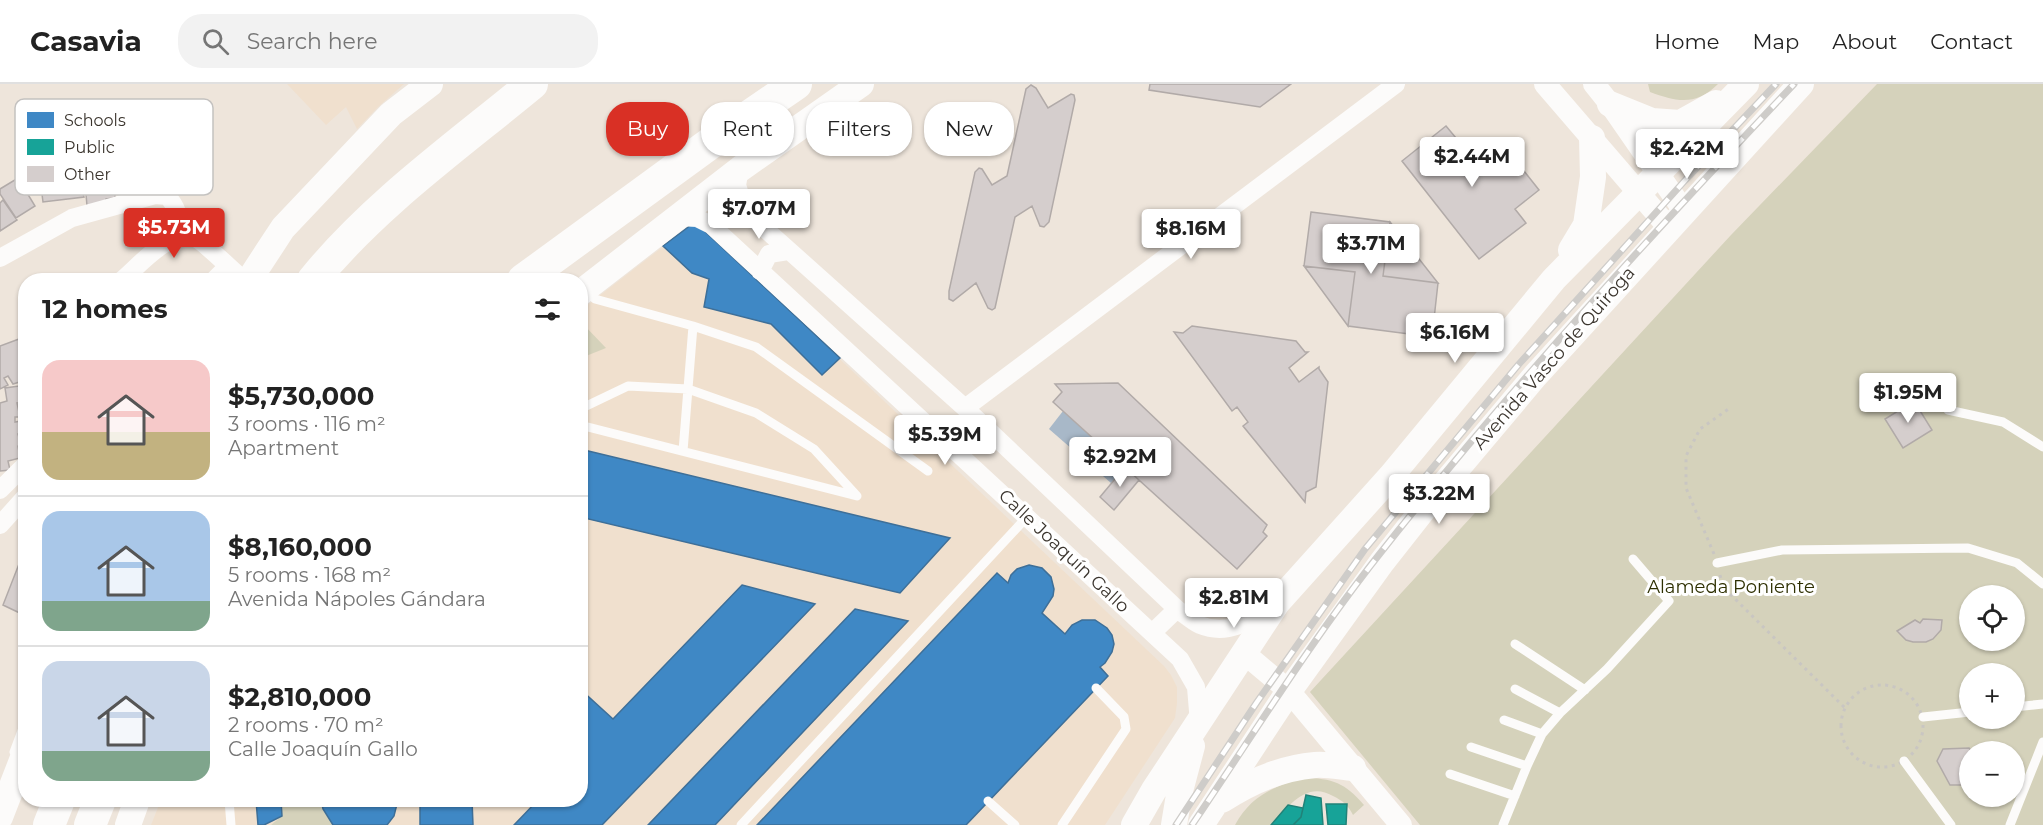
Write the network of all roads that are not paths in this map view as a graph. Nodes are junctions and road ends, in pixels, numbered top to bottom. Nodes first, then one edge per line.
1 (430, 84) edge
2 (532, 84) edge
3 (796, 84) edge
4 (861, 84) edge
5 (1396, 84) edge
6 (1583, 84) edge
7 (1594, 84) edge
8 (1801, 84) edge
9 (1744, 86) edge
10 (1551, 91) edge
11 (1610, 104) junction
12 (1592, 138) junction
13 (740, 169) junction
14 (1658, 173) junction
15 (1639, 192) junction
16 (678, 217) junction
17 (1676, 220) junction
18 (183, 236) junction
19 (788, 251) junction
20 (0, 258) edge
21 (228, 266) junction
22 (760, 271) junction
23 (130, 273) edge
24 (221, 273) edge
25 (236, 273) edge
26 (254, 273) edge
27 (319, 273) edge
28 (533, 273) edge
29 (1554, 279) junction
30 (588, 287) edge
31 (588, 294) edge
32 (693, 326) junction
33 (688, 388) junction
34 (588, 405) edge
35 (966, 408) junction
36 (1948, 410) dead end
37 (588, 427) edge
38 (2043, 447) edge
39 (683, 451) junction
40 (928, 471) dead end
41 (18, 472) edge
42 (0, 490) edge
43 (18, 505) edge
44 (1027, 517) junction
45 (0, 525) edge
46 (1632, 559) dead end
47 (1717, 563) dead end
48 (2043, 584) edge
49 (1277, 603) junction
50 (1177, 609) junction
51 (1152, 633) junction
52 (1515, 644) dead end
53 (1244, 653) junction
54 (1096, 688) dead end
55 (1515, 688) dead end
56 (1585, 690) junction
57 (1289, 691) junction
58 (2043, 704) edge
59 (2025, 706) edge
60 (1560, 713) junction
61 (1959, 713) edge
62 (1923, 717) road end
63 (1504, 720) dead end
64 (1198, 723) junction
65 (1542, 734) junction
66 (2043, 742) edge
67 (1471, 747) dead end
68 (18, 755) edge
69 (1904, 761) road end
70 (1527, 766) junction
71 (1353, 768) junction
72 (7, 770) dead end
73 (1450, 774) dead end
74 (0, 790) edge
75 (1515, 796) junction
76 (988, 801) dead end
77 (56, 807) edge
78 (97, 807) edge
79 (134, 807) edge
80 (230, 807) edge
81 (0, 817) edge
82 (1207, 818) edge
83 (1013, 823) edge
84 (49, 825) edge
85 (90, 825) edge
86 (128, 825) edge
87 (231, 825) edge
88 (741, 825) edge
89 (1062, 825) edge
90 (1134, 825) edge
91 (1174, 825) edge
92 (1401, 825) edge
93 (1503, 825) edge
94 (1951, 825) edge
95 (2010, 825) edge

1 - 26 main road
2 - 27 highway
3 - 28 highway
4 - 13 main road
5 - 35 street
6 - 10 street
7 - 11 street
8 - 17 main road, Avenida Vasco de Quiroga
9 - 11 main road
9 - 14 main road
10 - 12 street
11 - 14 street
12 - 15 street
12 - 29 main road
13 - 16 main road
13 - 19 street, Calle Joaquín Gallo
14 - 15 main road
14 - 17 street
15 - 17 street
15 - 29 main road
16 - 22 street, Calle Joaquín Gallo
16 - 30 main road
17 - 57 main road, Avenida Vasco de Quiroga
18 - 20 street
18 - 21 street
18 - 23 street
19 - 22 street
19 - 35 street, Calle Joaquín Gallo
21 - 24 street
21 - 25 street
22 - 44 street, Calle Joaquín Gallo
29 - 49 main road
31 - 32 lane
32 - 33 lane
32 - 40 lane
33 - 34 lane
33 - 39 lane
33 - 39 lane
35 - 50 street, Calle Joaquín Gallo
36 - 38 lane
37 - 39 lane
41 - 42 street
43 - 45 street
44 - 51 street, Calle Joaquín Gallo
44 - 88 lane
46 - 56 lane
47 - 48 lane
49 - 50 street, Calle Joaquín Gallo
49 - 53 main road
50 - 51 street
51 - 64 street, Calle Joaquín Gallo
52 - 56 lane
53 - 57 street
53 - 64 main road
54 - 89 lane
55 - 60 lane
56 - 60 lane
57 - 71 street
57 - 82 main road, Avenida Vasco de Quiroga
58 - 59 lane
60 - 65 lane
61 - 62 lane
63 - 65 lane
64 - 90 main road
64 - 91 main road
65 - 70 lane
66 - 95 lane
67 - 70 lane
68 - 81 main road
69 - 94 lane
70 - 75 lane
71 - 82 main road
71 - 92 street
72 - 74 lane
73 - 75 lane
75 - 93 lane
76 - 83 lane
77 - 84 highway
78 - 85 highway
79 - 86 main road
80 - 87 lane

